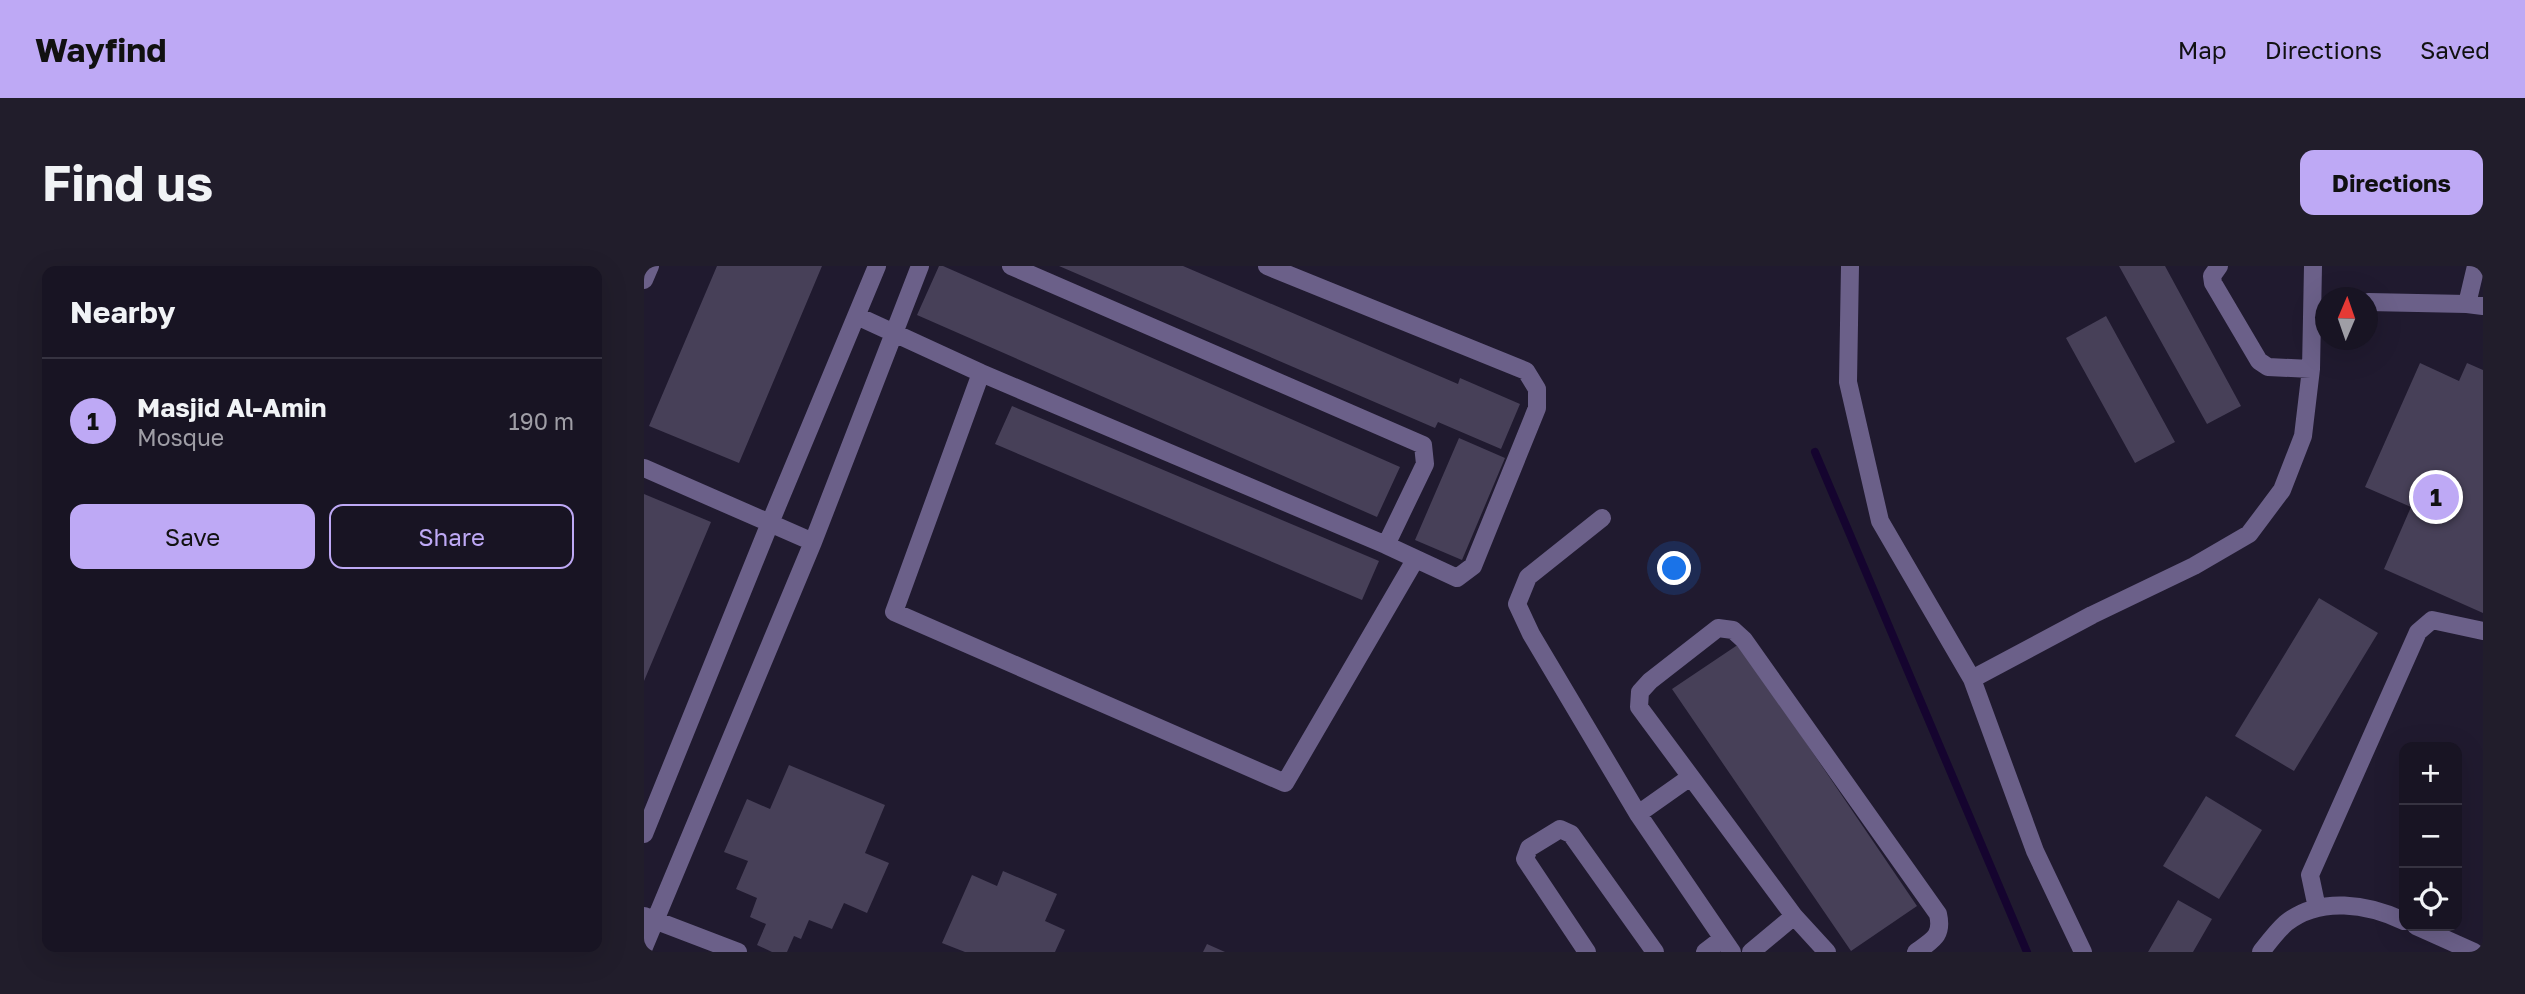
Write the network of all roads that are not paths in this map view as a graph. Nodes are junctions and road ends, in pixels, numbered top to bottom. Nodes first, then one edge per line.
1 (650, 266) edge
2 (877, 266) edge
3 (920, 266) edge
4 (1011, 266) edge
5 (1268, 266) edge
6 (1850, 266) edge
7 (2218, 266) edge
8 (2313, 266) edge
9 (2476, 266) edge
10 (644, 280) edge
11 (2316, 287) edge
12 (2378, 302) edge
13 (2475, 305) edge
14 (857, 316) junction
15 (893, 333) junction
16 (2315, 336) edge
17 (2311, 369) junction
18 (981, 373) junction
19 (644, 468) edge
20 (1602, 518) dead end
21 (769, 523) junction
22 (813, 542) junction
23 (1386, 545) junction
24 (1415, 560) junction
25 (2483, 631) edge
26 (1972, 679) junction
27 (1689, 778) junction
28 (1637, 814) junction
29 (644, 834) edge
30 (2317, 908) junction
31 (1794, 916) junction
32 (649, 918) edge
33 (2399, 918) edge
34 (2427, 931) edge
35 (1727, 945) edge
36 (644, 947) edge
37 (738, 952) edge
38 (1587, 952) edge
39 (1655, 952) edge
40 (1705, 952) edge
41 (1751, 952) edge
42 (1827, 952) edge
43 (1916, 952) edge
44 (2083, 952) edge
45 (2261, 952) edge
46 (2474, 952) edge

1 - 10 street
2 - 14 street
3 - 15 street
4 - 23 street
5 - 24 street
6 - 26 street
7 - 17 street
8 - 11 street
9 - 13 street
12 - 13 street
14 - 15 street
14 - 21 street
15 - 18 street
15 - 22 street
16 - 17 street
17 - 26 street
18 - 23 street
18 - 24 street
19 - 21 street
20 - 28 street
21 - 22 street
21 - 29 street
22 - 32 street
23 - 24 street
25 - 30 street
26 - 44 street
27 - 28 street
27 - 31 street
27 - 43 street
28 - 35 street
30 - 33 street
30 - 45 street
31 - 41 street
31 - 42 street
32 - 36 street
32 - 37 street
34 - 46 street
35 - 40 street
38 - 39 street

